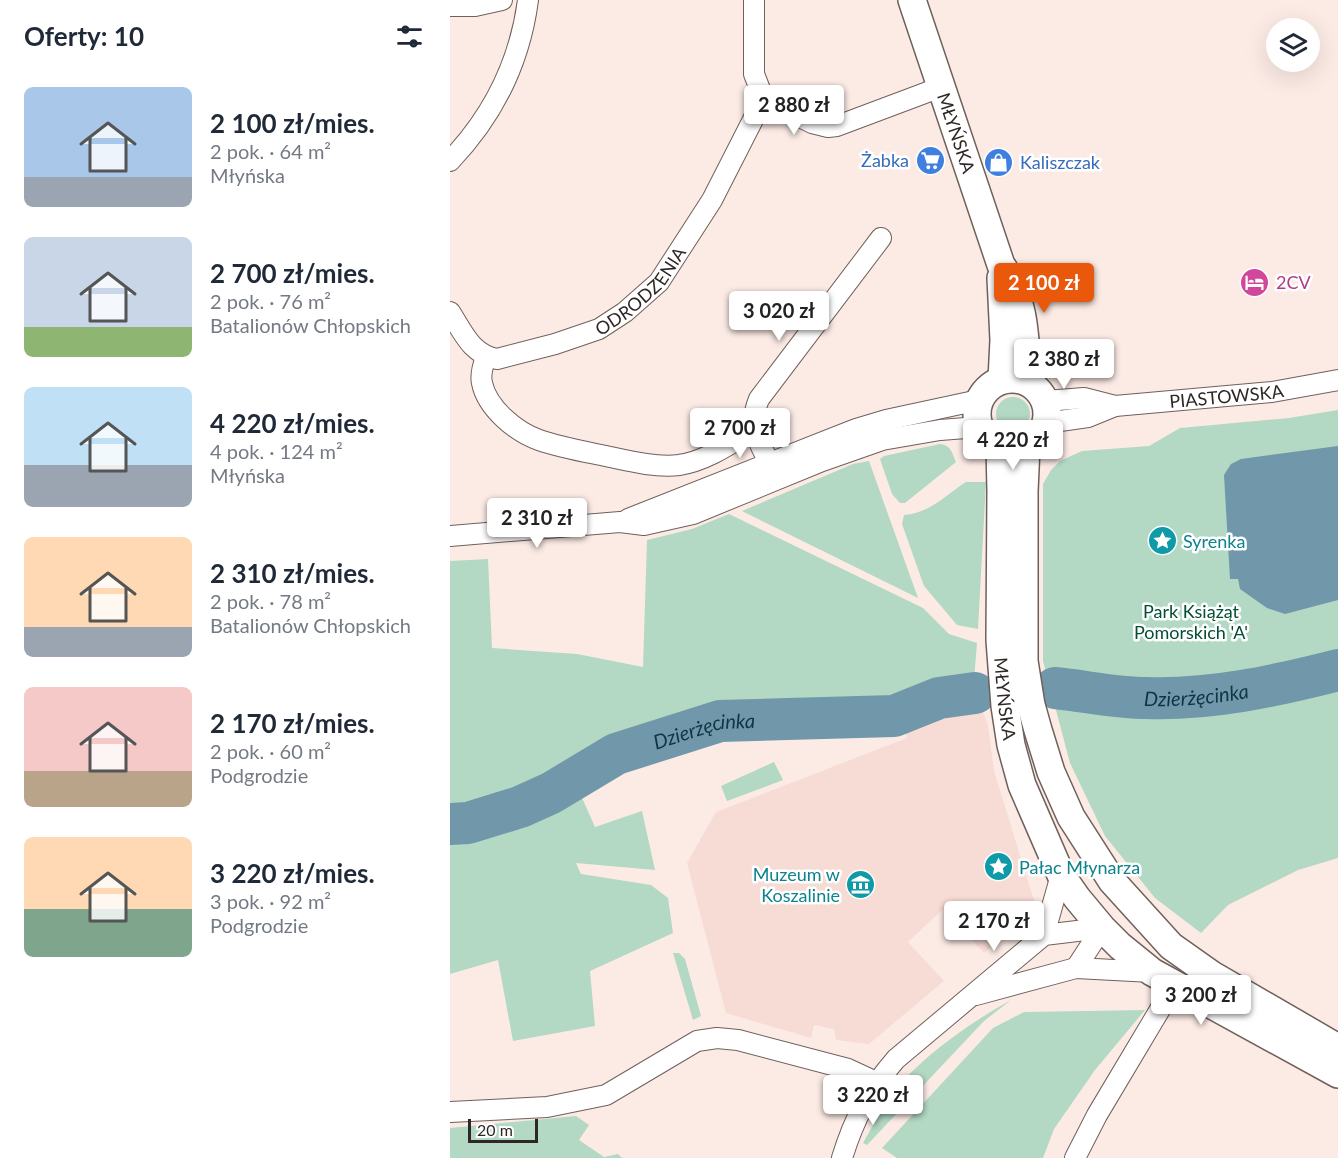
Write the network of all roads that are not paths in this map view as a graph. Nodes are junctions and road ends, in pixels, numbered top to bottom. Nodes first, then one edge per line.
1 (502, 0) edge
2 (528, 0) edge
3 (754, 0) edge
4 (912, 0) edge
5 (450, 6) edge
6 (941, 87) junction
7 (765, 96) junction
8 (450, 161) edge
9 (881, 237) dead end
10 (450, 312) edge
11 (486, 357) junction
12 (1338, 380) edge
13 (1030, 397) junction
14 (979, 400) junction
15 (979, 427) junction
16 (753, 430) junction
17 (1013, 447) junction
18 (769, 462) junction
19 (620, 522) junction
20 (450, 536) edge
21 (1018, 706) junction
22 (1061, 875) junction
23 (1112, 881) junction
24 (1102, 928) junction
25 (1044, 935) junction
26 (1171, 946) junction
27 (1076, 968) junction
28 (1152, 972) junction
29 (968, 998) junction
30 (1166, 1001) dead end
31 (1338, 1048) edge
32 (1338, 1074) edge
33 (876, 1082) junction
34 (450, 1112) edge
35 (842, 1158) edge
36 (1075, 1158) edge

1 - 5 street
2 - 8 street
3 - 7 street
4 - 6 street, MŁYŃSKA
6 - 7 street
6 - 13 street, MŁYŃSKA
7 - 11 street, ODRODZENIA
9 - 16 street
10 - 11 street
11 - 16 street
12 - 13 street, PIASTOWSKA
13 - 14 street
13 - 17 street
14 - 15 street
14 - 18 street
15 - 17 street
15 - 19 street
16 - 18 street
17 - 21 street, MŁYŃSKA
18 - 19 street
19 - 20 street
21 - 22 street, MŁYŃSKA
21 - 23 street, MŁYŃSKA
22 - 24 street, MŁYŃSKA
22 - 25 street
23 - 24 street
23 - 26 street, MŁYŃSKA
24 - 25 street
24 - 26 street, MŁYŃSKA
24 - 27 street
24 - 28 street, MŁYŃSKA
25 - 29 street
26 - 31 street, MŁYŃSKA
27 - 28 street
27 - 29 street
28 - 32 street, MŁYŃSKA
29 - 33 street
30 - 36 street
33 - 34 street
33 - 35 street

